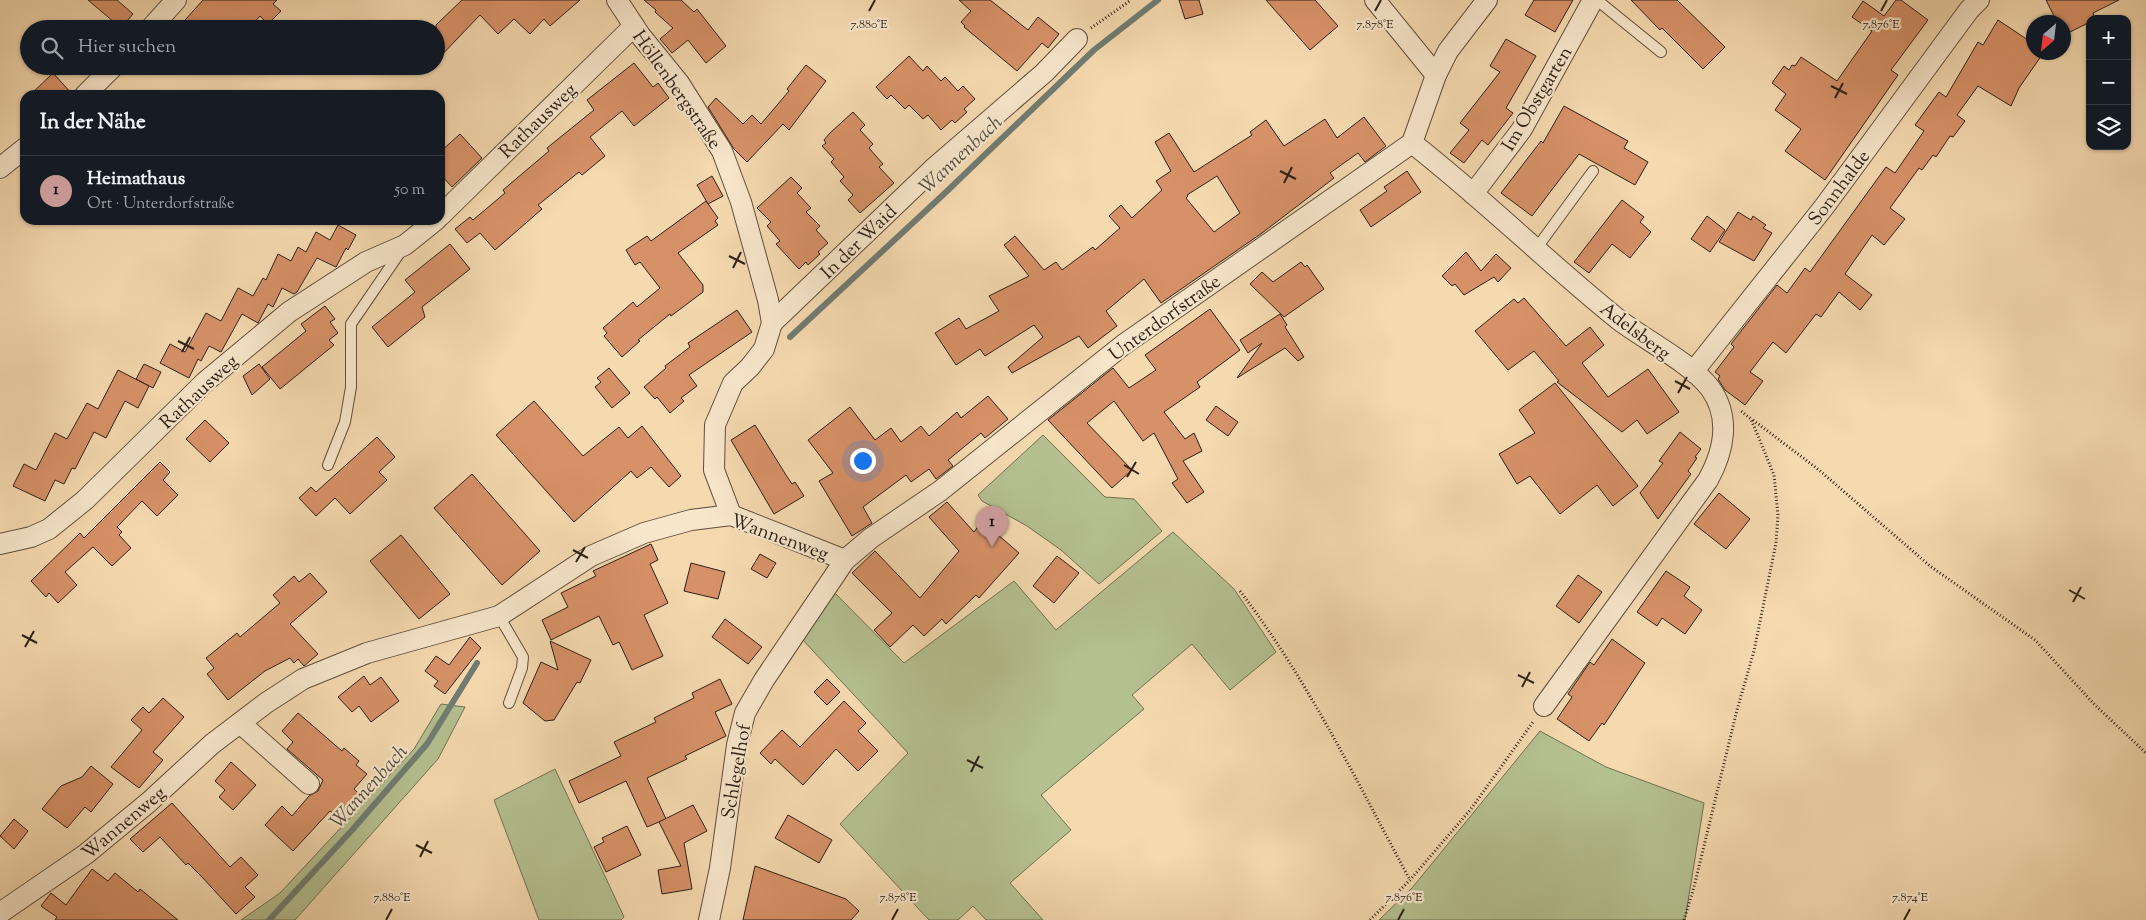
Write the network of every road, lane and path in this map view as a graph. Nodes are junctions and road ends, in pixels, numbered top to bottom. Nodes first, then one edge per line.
1 (176, 0) edge
2 (617, 0) edge
3 (1131, 0) edge
4 (1374, 0) edge
5 (1487, 0) edge
6 (1593, 0) edge
7 (1597, 0) edge
8 (1979, 0) edge
9 (158, 20) edge
10 (634, 26) junction
11 (1076, 39) joint
12 (1661, 52) dead end
13 (105, 75) edge
14 (1436, 75) junction
15 (90, 90) edge
16 (1412, 143) junction
17 (20, 152) edge
18 (0, 168) edge
19 (1593, 171) dead end
20 (1473, 194) junction
21 (445, 211) edge
22 (430, 225) edge
23 (405, 245) junction
24 (1536, 249) junction
25 (772, 323) junction
26 (1693, 372) junction
27 (1738, 408) dead end
28 (1752, 419) junction
29 (328, 465) dead end
30 (731, 515) junction
31 (0, 544) edge
32 (845, 560) junction
33 (1240, 591) dead end
34 (499, 616) junction
35 (509, 703) dead end
36 (1544, 706) joint
37 (240, 723) junction
38 (2146, 753) edge
39 (308, 784) dead end
40 (1410, 880) junction
41 (0, 913) edge
42 (709, 920) edge
43 (1370, 920) edge
44 (1684, 920) edge

1 - 9 street
2 - 10 street, Höllenbergstraße
3 - 11 path
4 - 14 street
5 - 14 street
6 - 20 street, Im Obstgarten
7 - 12 lane
8 - 26 street, Sonnhalde
10 - 21 street, Rathausweg
10 - 25 street, Höllenbergstraße
11 - 25 street, In der Waid
13 - 15 street
14 - 16 street
16 - 20 street, Adelsberg
16 - 32 street, Unterdorfstraße
17 - 18 street
19 - 24 lane
20 - 24 street, Adelsberg
22 - 23 street, Rathausweg
23 - 29 lane, Rathausweg
23 - 31 street, Rathausweg
24 - 26 street, Adelsberg
25 - 30 street, Höllenbergstraße
26 - 36 street, Adelsberg
27 - 28 path
28 - 38 path
28 - 44 path
30 - 32 street, Wannenweg
30 - 34 street, Wannenweg
32 - 42 street, Schlegelhof
33 - 40 path
34 - 35 lane
34 - 37 street, Wannenweg
36 - 40 path
37 - 39 street
37 - 41 street, Wannenweg
40 - 43 path

